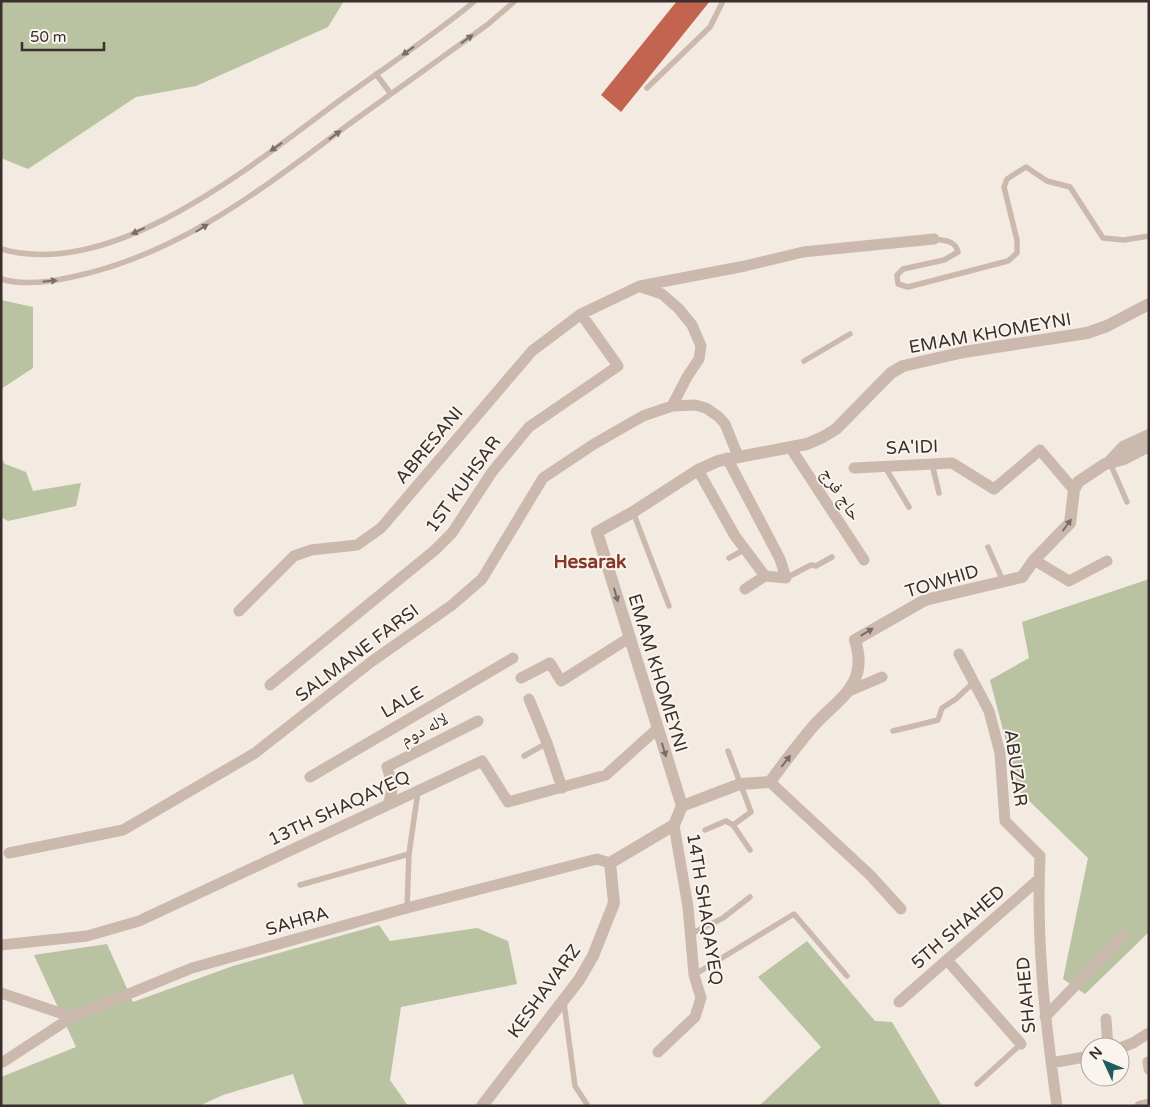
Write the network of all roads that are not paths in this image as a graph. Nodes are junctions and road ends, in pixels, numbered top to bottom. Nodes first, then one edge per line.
1 (475, 1) edge
2 (515, 1) edge
3 (722, 1) edge
4 (376, 74) junction
5 (647, 88) dead end
6 (391, 94) junction
7 (1149, 236) edge
8 (934, 239) joint
9 (1, 249) edge
10 (1, 279) edge
11 (640, 286) junction
12 (1149, 304) edge
13 (581, 314) junction
14 (850, 334) dead end
15 (804, 361) dead end
16 (672, 406) junction
17 (1149, 435) edge
18 (1149, 446) edge
19 (790, 447) junction
20 (732, 457) junction
21 (1109, 462) junction
22 (932, 464) junction
23 (884, 465) junction
24 (854, 468) dead end
25 (698, 470) junction
26 (1074, 490) junction
27 (939, 493) dead end
28 (1128, 502) dead end
29 (909, 507) dead end
30 (633, 512) junction
31 (988, 547) dead end
32 (744, 550) junction
33 (832, 557) dead end
34 (729, 558) dead end
35 (864, 560) dead end
36 (1034, 560) junction
37 (1107, 561) dead end
38 (765, 576) junction
39 (786, 578) junction
40 (1003, 581) junction
41 (745, 589) dead end
42 (669, 606) dead end
43 (239, 611) dead end
44 (629, 638) junction
45 (958, 654) dead end
46 (512, 658) dead end
47 (882, 677) dead end
48 (521, 678) dead end
49 (975, 681) junction
50 (270, 685) dead end
51 (849, 691) junction
52 (529, 699) dead end
53 (478, 721) dead end
54 (657, 729) junction
55 (893, 730) dead end
56 (547, 742) junction
57 (728, 751) dead end
58 (524, 756) dead end
59 (310, 777) dead end
60 (770, 782) junction
61 (740, 784) junction
62 (562, 788) junction
63 (418, 791) junction
64 (388, 805) junction
65 (682, 806) junction
66 (674, 825) junction
67 (733, 825) junction
68 (705, 830) dead end
69 (750, 850) dead end
70 (9, 853) dead end
71 (409, 854) junction
72 (610, 863) junction
73 (1039, 879) junction
74 (300, 885) dead end
75 (750, 898) dead end
76 (407, 908) junction
77 (901, 909) dead end
78 (691, 934) junction
79 (1123, 936) dead end
80 (1, 945) edge
81 (947, 960) junction
82 (694, 975) junction
83 (847, 976) dead end
84 (1, 993) edge
85 (564, 999) junction
86 (900, 1002) dead end
87 (72, 1017) junction
88 (1044, 1017) junction
89 (1106, 1019) dead end
90 (1149, 1033) edge
91 (1107, 1037) edge
92 (1021, 1044) joint
93 (1130, 1044) edge
94 (658, 1052) dead end
95 (1080, 1058) edge
96 (3, 1062) dead end
97 (1051, 1063) junction
98 (977, 1084) dead end
99 (1149, 1104) edge
100 (482, 1106) edge
101 (588, 1106) edge
102 (1057, 1106) edge
103 (1140, 1106) edge

1 -> 4 lane
6 -> 2 lane
3 - 5 lane
4 - 6 lane
4 -> 9 lane
10 -> 6 lane
7 - 8 lane
8 - 11 street, ABRESANI
11 - 13 street, ABRESANI
11 - 16 street
12 - 19 street, EMAM KHOMEYNI
13 - 43 street, ABRESANI
13 - 50 street, 1ST KUHSAR
14 - 15 lane
16 - 20 street
16 - 70 street, SALMANE FARSI
17 - 21 street
18 - 21 street
19 - 20 street, EMAM KHOMEYNI
19 - 35 street, حاج فرج
20 - 25 street, EMAM KHOMEYNI
20 - 39 street
21 - 26 street
21 - 28 lane
22 - 23 street, SA'IDI
22 - 26 street, SA'IDI
22 - 27 lane
23 - 24 street, SA'IDI
23 - 29 lane
25 - 30 street, EMAM KHOMEYNI
25 - 32 street
36 -> 26 street, TOWHID
30 - 42 lane
30 -> 44 street, EMAM KHOMEYNI
31 - 40 lane
32 - 34 lane
32 - 38 street
33 - 39 lane
36 - 37 street
36 - 40 street, TOWHID
38 - 39 street
38 - 41 street
51 -> 40 street, TOWHID
44 - 48 street
44 - 54 street, EMAM KHOMEYNI
45 - 49 street, ABUZAR
46 - 59 street, LALE
47 - 51 street
49 - 55 lane
49 - 73 street, ABUZAR
60 -> 51 street, TOWHID
52 - 56 street
53 - 64 street, لاله دوم
54 - 62 street, 13TH SHAQAYEQ
54 -> 65 street, EMAM KHOMEYNI
56 - 58 lane
56 - 62 street
57 - 61 lane
60 - 61 street
60 - 77 street
61 - 65 street
61 - 67 lane
62 - 63 street, 13TH SHAQAYEQ
63 - 64 street, 13TH SHAQAYEQ
63 - 71 lane
64 - 80 street, 13TH SHAQAYEQ
65 - 66 street
66 - 72 street
66 - 78 street, 14TH SHAQAYEQ
67 - 68 lane
67 - 69 lane
71 - 74 lane
71 - 76 lane
72 - 76 street, SAHRA
72 - 85 street, KESHAVARZ
73 - 81 street, 5TH SHAHED
73 - 88 street, SHAHED
75 - 78 lane
76 - 87 street, SAHRA
78 - 82 street, 14TH SHAQAYEQ
79 - 88 street
81 - 86 street, 5TH SHAHED
81 - 92 street
82 - 83 lane
82 - 94 street, 14TH SHAQAYEQ
84 - 87 street
85 - 100 street, KESHAVARZ
85 - 101 lane
87 - 96 street, SAHRA
88 - 97 street, SHAHED
89 - 91 street
90 - 93 street
92 - 98 lane
95 - 97 street
97 - 102 street, SHAHED
99 - 103 street

